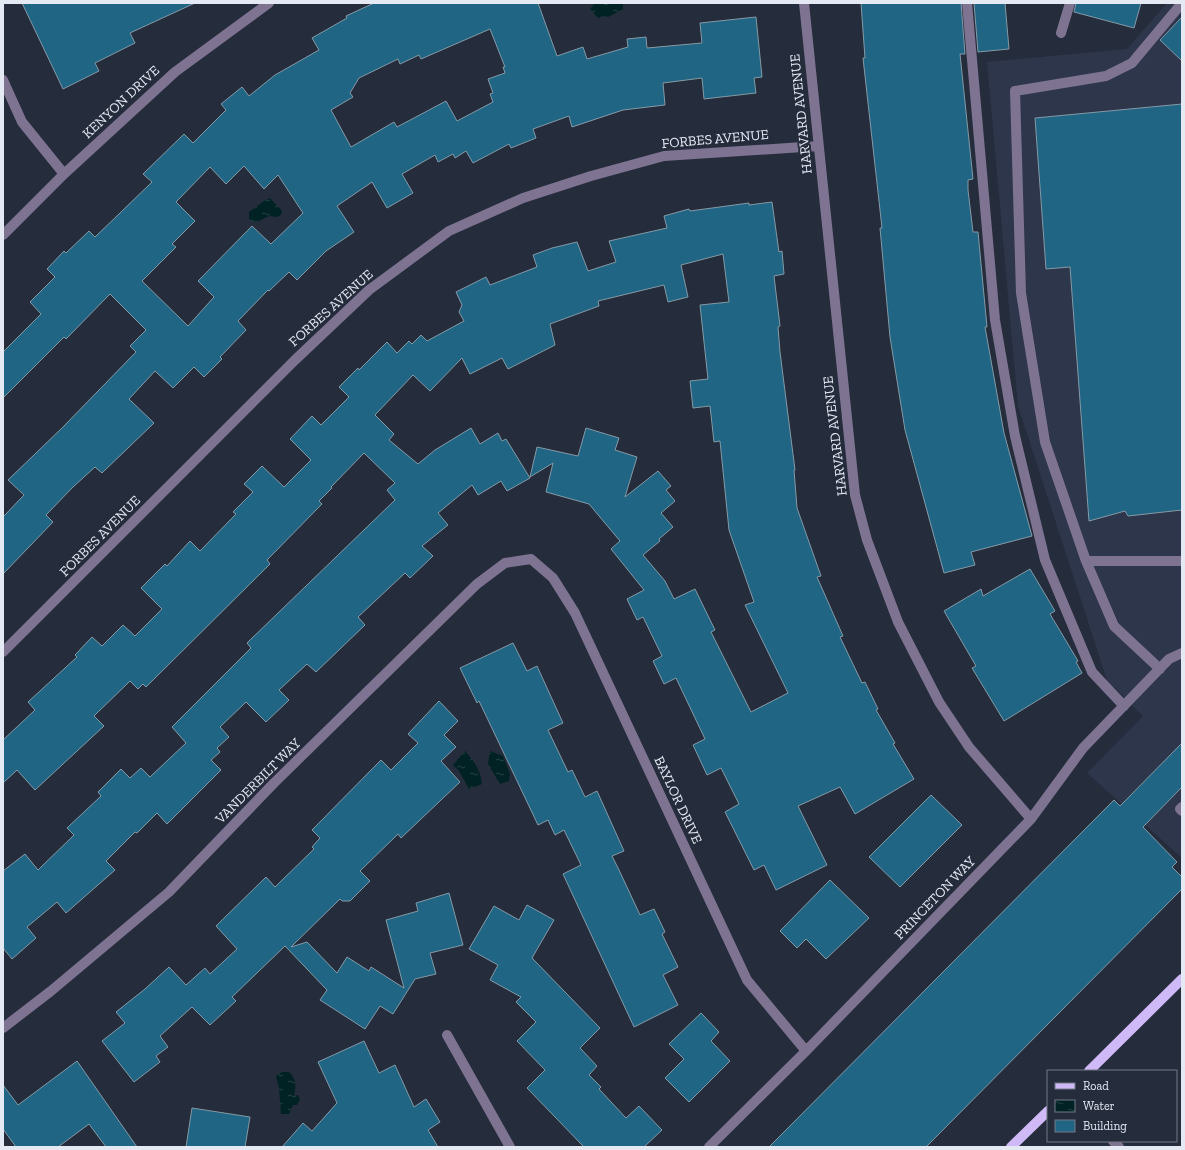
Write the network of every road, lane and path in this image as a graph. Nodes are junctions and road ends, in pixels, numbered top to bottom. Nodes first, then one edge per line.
1 (270, 3) edge
2 (804, 3) edge
3 (967, 3) edge
4 (1070, 3) edge
5 (1182, 3) edge
6 (1061, 33) dead end
7 (3, 80) edge
8 (818, 146) junction
9 (64, 174) junction
10 (3, 235) edge
11 (531, 559) joint
12 (1086, 561) junction
13 (1182, 561) edge
14 (3, 652) edge
15 (1182, 653) edge
16 (1160, 669) junction
17 (1124, 706) junction
18 (1182, 807) edge
19 (1182, 811) edge
20 (1031, 819) junction
21 (1182, 979) edge
22 (3, 1028) edge
23 (447, 1035) dead end
24 (806, 1051) junction
25 (1090, 1070) edge
26 (1047, 1112) edge
27 (510, 1147) edge
28 (709, 1147) edge
29 (1012, 1147) edge

1 - 9 street, KENYON DRIVE
2 - 8 street, HARVARD AVENUE
3 - 17 street
4 - 6 street
5 - 12 street
7 - 9 street
8 - 14 street, FORBES AVENUE
8 - 20 street, HARVARD AVENUE
9 - 10 street, KENYON DRIVE
11 - 22 street, VANDERBILT WAY
11 - 24 street, BAYLOR DRIVE
12 - 13 street
12 - 16 street
15 - 16 street, PRINCETON WAY
16 - 17 street, PRINCETON WAY
17 - 20 street, PRINCETON WAY
18 - 19 street
20 - 24 street, PRINCETON WAY
21 - 25 main road
23 - 27 street
24 - 28 street, PRINCETON WAY
26 - 29 main road

